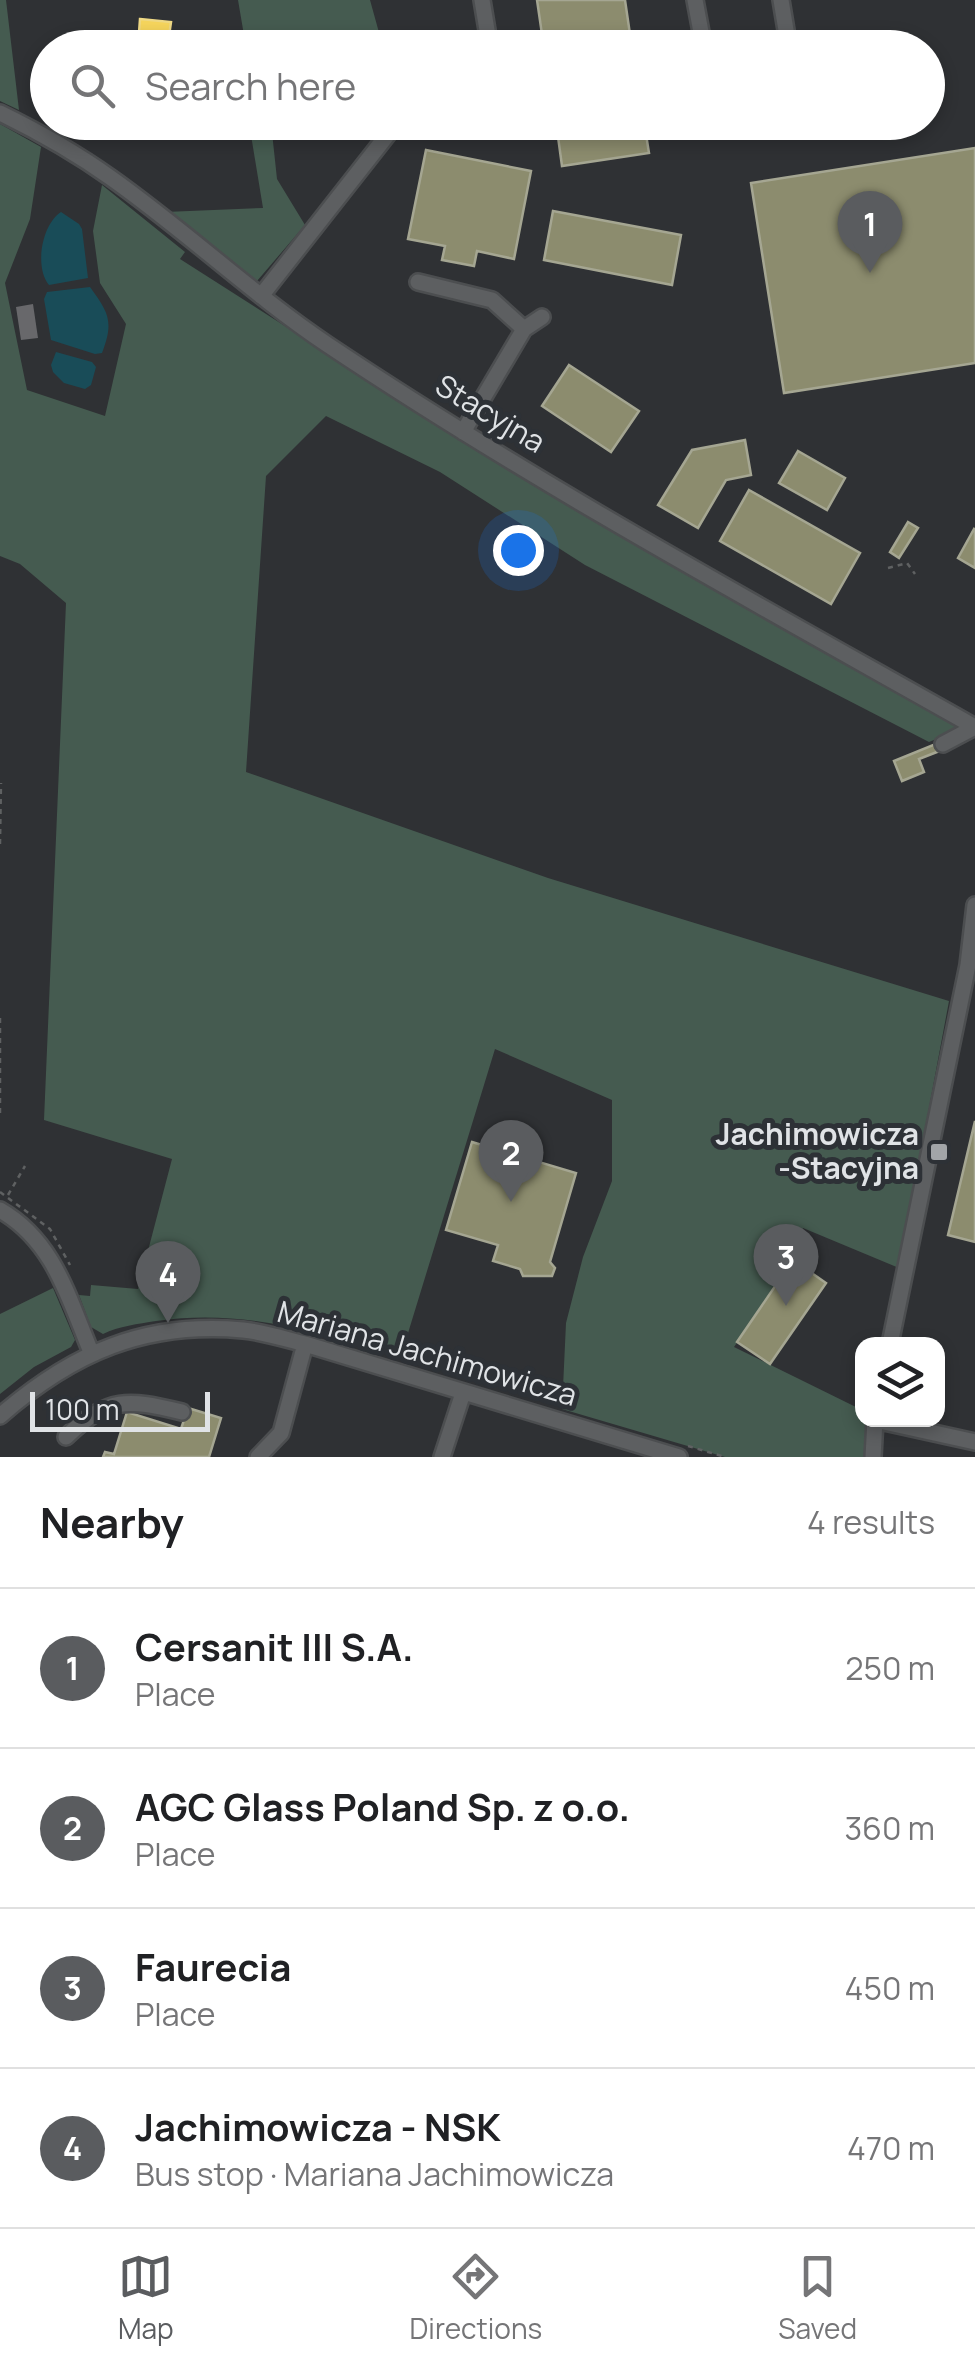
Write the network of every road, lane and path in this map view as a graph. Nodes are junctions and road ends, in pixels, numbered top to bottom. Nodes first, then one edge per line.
1 (482, 0) edge
2 (695, 0) edge
3 (781, 0) edge
4 (487, 30) edge
5 (701, 30) edge
6 (786, 30) edge
7 (0, 113) edge
8 (30, 129) edge
9 (51, 140) edge
10 (383, 140) edge
11 (418, 282) dead end
12 (261, 296) junction
13 (542, 317) dead end
14 (524, 328) junction
15 (463, 432) junction
16 (888, 568) dead end
17 (915, 574) dead end
18 (975, 727) edge
19 (943, 744) dead end
20 (1, 783) edge
21 (0, 844) edge
22 (975, 904) edge
23 (0, 1018) edge
24 (0, 1116) edge
25 (25, 1166) dead end
26 (4, 1203) edge
27 (891, 1337) edge
28 (305, 1344) junction
29 (91, 1352) junction
30 (463, 1393) junction
31 (182, 1412) dead end
32 (0, 1416) edge
33 (875, 1427) edge
34 (907, 1427) edge
35 (66, 1437) dead end
36 (975, 1442) edge
37 (258, 1457) edge
38 (442, 1457) edge
39 (679, 1457) edge
40 (873, 1457) edge

1 - 4 street
2 - 5 street
3 - 6 street
7 - 8 street, Stacyjna
9 - 12 street, Stacyjna
10 - 12 street
11 - 14 street
12 - 15 street, Stacyjna
13 - 14 street
14 - 15 street
15 - 18 street, Stacyjna
16 - 17 path
18 - 19 street
20 - 21 path
22 - 27 street
23 - 24 path
25 - 26 path
26 - 29 street
28 - 29 street, Mariana Jachimowicza
28 - 30 street, Mariana Jachimowicza
28 - 37 street
29 - 32 street, Mariana Jachimowicza
30 - 38 street
30 - 39 street, Mariana Jachimowicza
31 - 35 street
33 - 40 street
34 - 36 street

